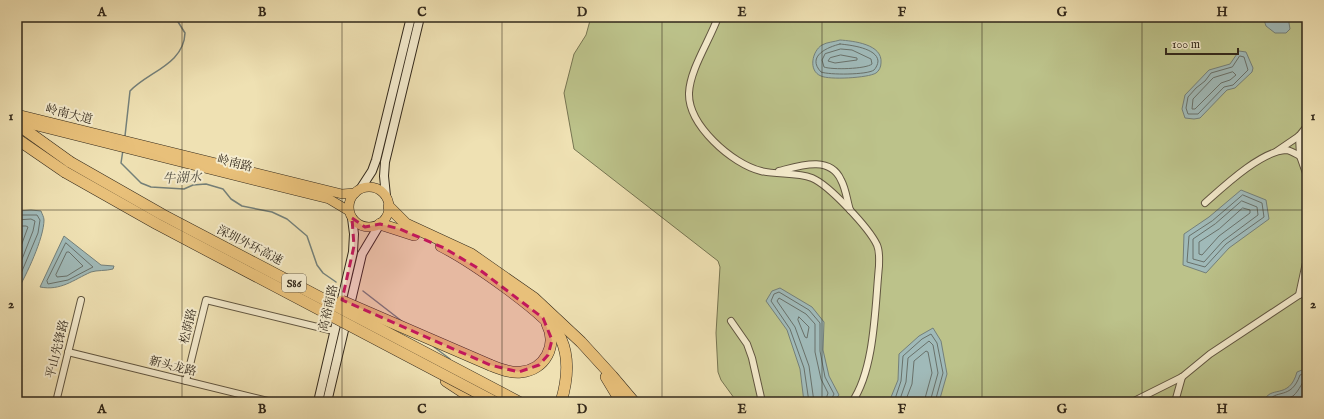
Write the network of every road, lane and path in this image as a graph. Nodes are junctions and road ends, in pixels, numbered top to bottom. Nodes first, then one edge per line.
1 (411, 17) edge
2 (420, 17) edge
3 (718, 17) edge
4 (17, 114) edge
5 (17, 123) edge
6 (1307, 126) edge
7 (1299, 136) junction
8 (17, 139) edge
9 (113, 141) junction
10 (137, 147) junction
11 (1274, 153) junction
12 (1300, 156) junction
13 (772, 173) junction
14 (1307, 176) edge
15 (358, 190) junction
16 (386, 196) junction
17 (1205, 203) dead end
18 (389, 207) junction
19 (851, 213) junction
20 (351, 215) junction
21 (380, 224) junction
22 (1307, 258) edge
23 (262, 265) junction
24 (1307, 291) edge
25 (1299, 295) junction
26 (80, 300) dead end
27 (544, 318) junction
28 (731, 321) dead end
29 (334, 331) junction
30 (398, 350) junction
31 (68, 352) junction
32 (591, 354) junction
33 (1182, 377) junction
34 (186, 381) junction
35 (56, 402) edge
36 (272, 402) edge
37 (318, 402) edge
38 (328, 402) edge
39 (478, 402) edge
40 (495, 402) edge
41 (519, 402) edge
42 (561, 402) edge
43 (622, 402) edge
44 (634, 402) edge
45 (762, 402) edge
46 (852, 402) edge
47 (1132, 402) edge
48 (1175, 402) edge

1 - 15 street
2 - 16 street
3 - 13 street
4 - 9 main road, 岭南大道
5 - 9 main road, 岭南大道
5 - 23 highway, 深圳外环高速 / S86, bridge
6 - 7 street
7 - 11 street
7 - 12 street
8 - 30 highway, 深圳外环高速 / S86, bridge
9 - 10 main road, 岭南路
10 - 15 main road, 岭南路
10 - 20 main road, 岭南路
11 - 12 street
11 - 17 street
12 - 14 street
13 - 19 street
13 - 19 street
15 - 16 main road
15 - 20 main road
16 - 18 main road
18 - 21 main road
18 - 32 highway
19 - 46 street
20 - 21 main road
20 - 29 street, 高裕南路
21 - 27 highway
21 - 38 street, 高裕南路
22 - 25 street
23 - 27 highway, bridge
23 - 41 highway, 深圳外环高速 / S86, bridge
24 - 25 street
25 - 33 street
26 - 31 street, 平山先锋路
27 - 42 highway
28 - 45 street
29 - 34 street, 松荫路
29 - 37 street, 高裕南路
30 - 39 highway, bridge
30 - 40 highway, 深圳外环高速 / S86, bridge
31 - 34 street, 新头龙路
31 - 35 street, 平山先锋路
32 - 43 highway
32 - 44 highway
33 - 47 street
33 - 48 street
34 - 36 street, 新头龙路

